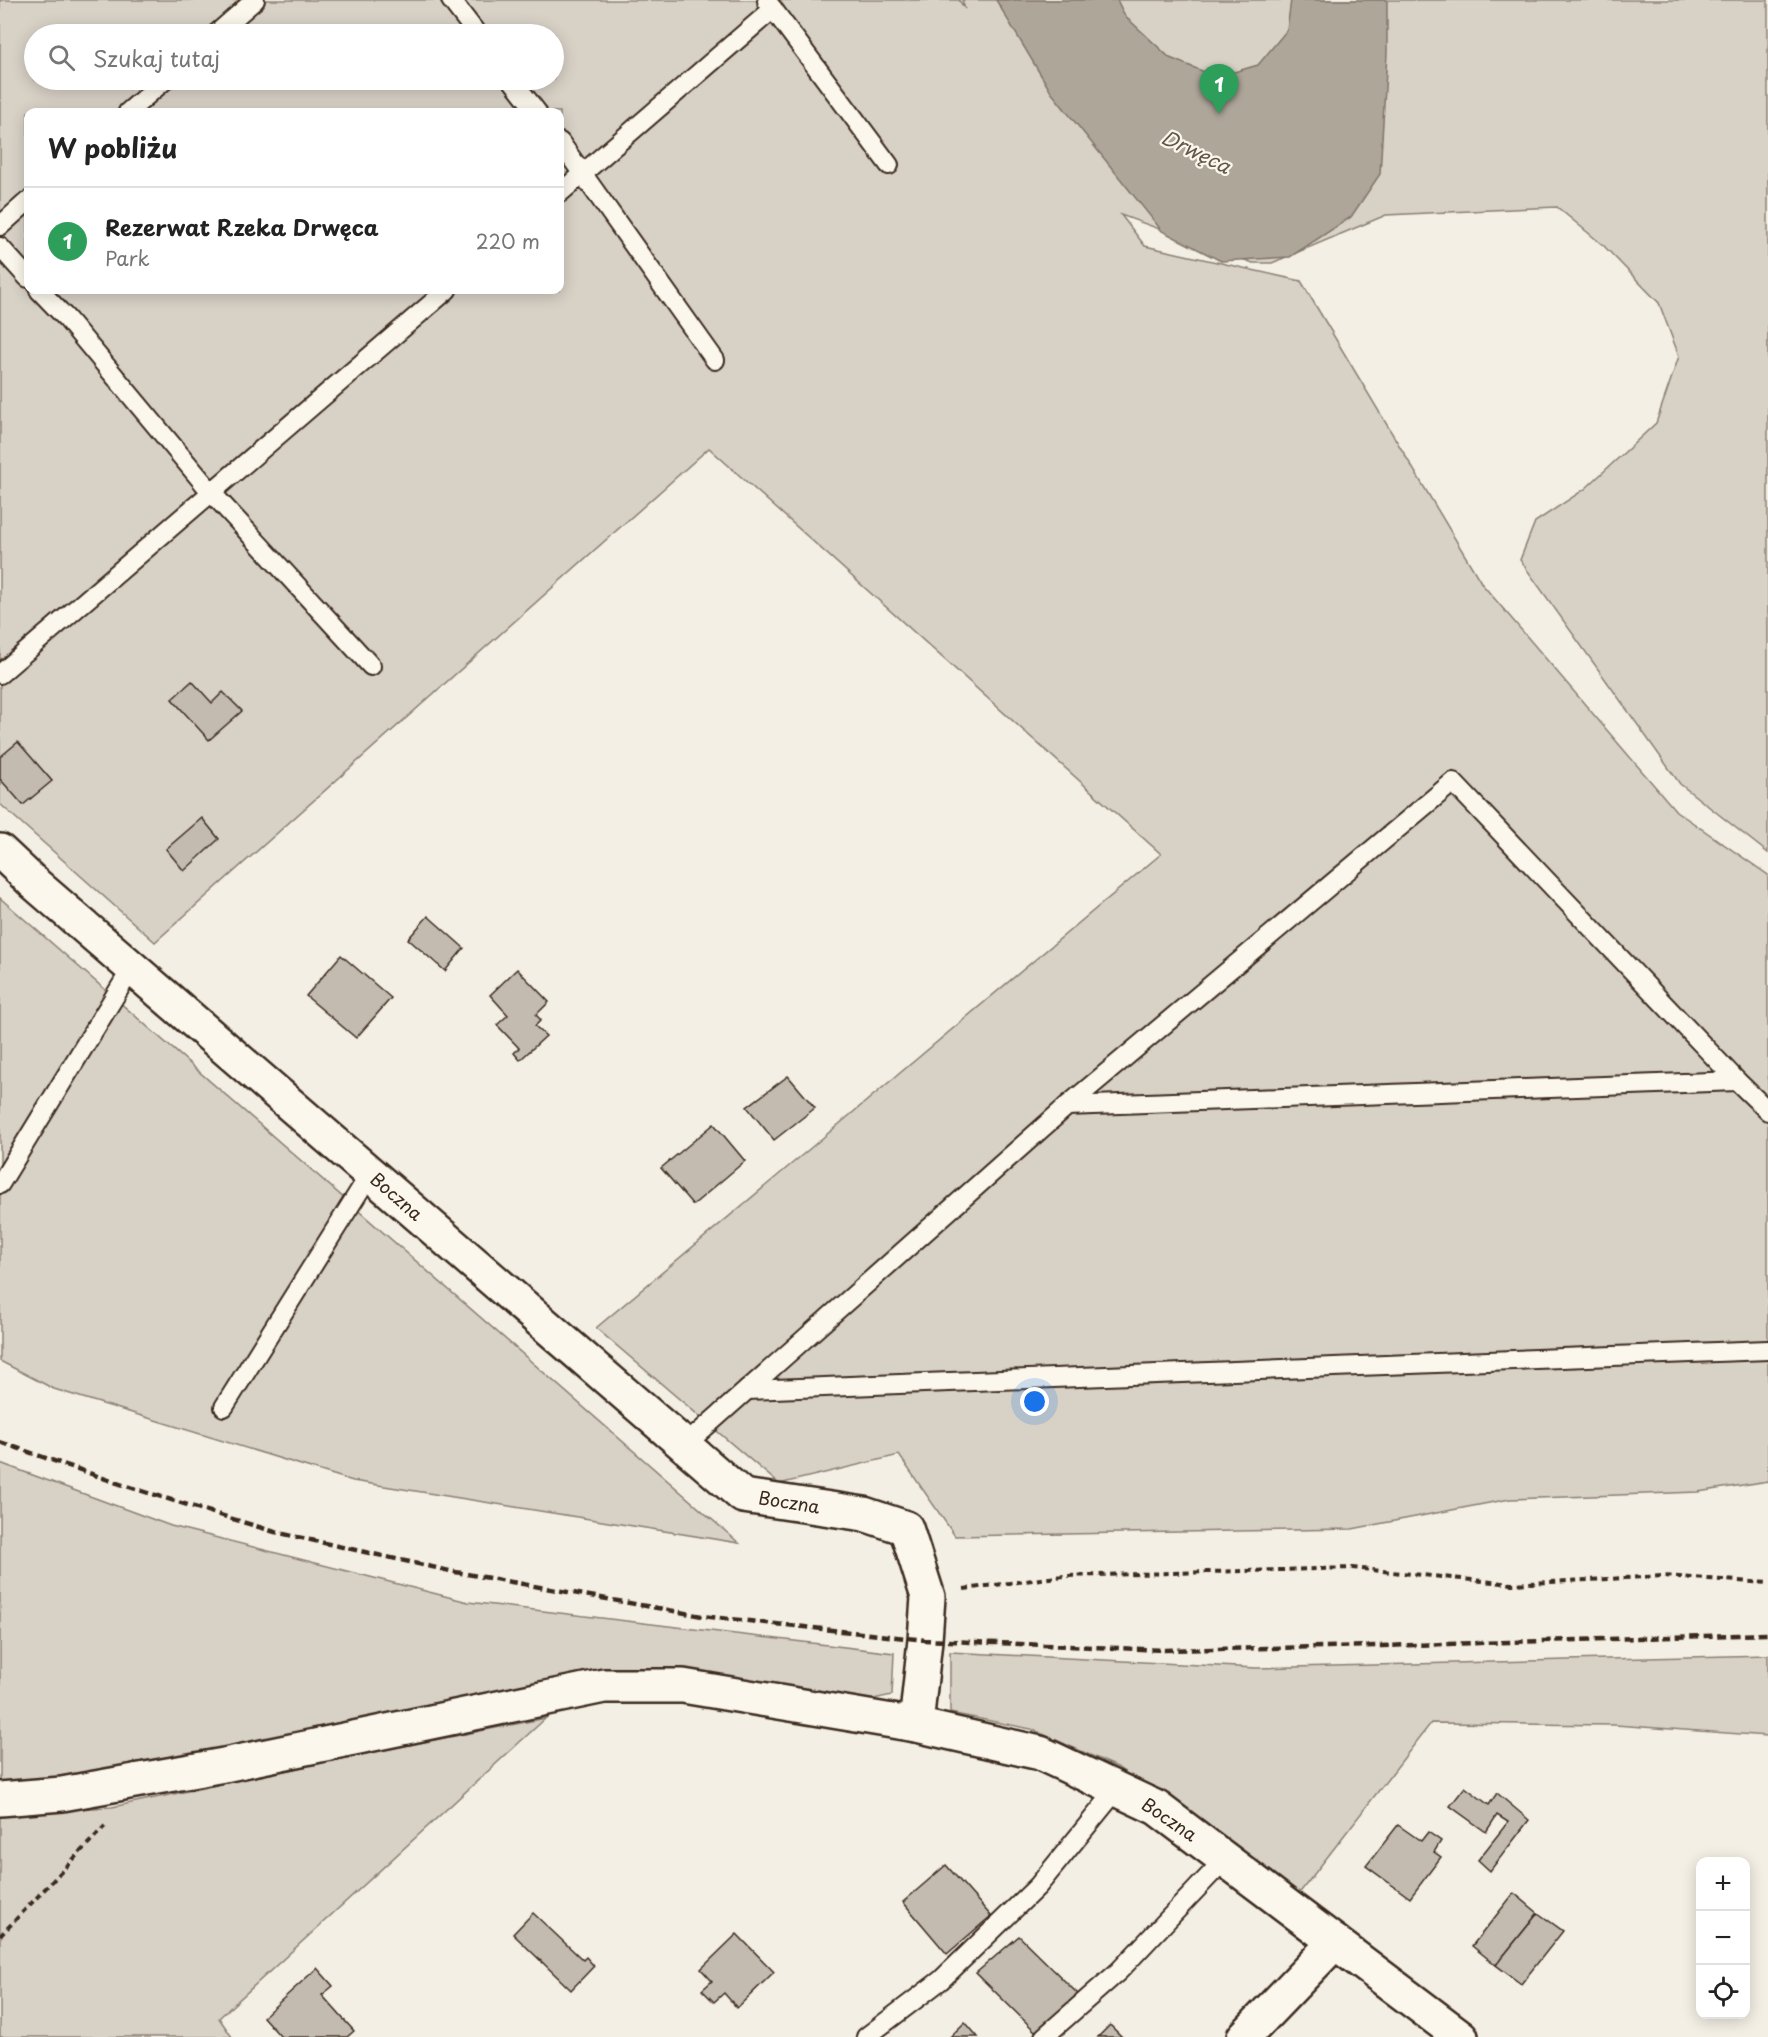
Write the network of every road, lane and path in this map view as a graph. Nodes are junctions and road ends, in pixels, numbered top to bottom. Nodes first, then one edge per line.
1 (255, 0) edge
2 (451, 0) edge
3 (770, 4) edge
4 (227, 24) edge
5 (469, 24) edge
6 (153, 90) edge
7 (520, 90) edge
8 (133, 108) edge
9 (534, 108) edge
10 (564, 147) edge
11 (890, 165) dead end
12 (583, 173) junction
13 (564, 190) edge
14 (24, 205) edge
15 (0, 226) edge
16 (0, 247) edge
17 (24, 274) edge
18 (43, 294) edge
19 (442, 294) edge
20 (715, 360) dead end
21 (212, 492) junction
22 (371, 666) dead end
23 (0, 674) edge
24 (0, 851) edge
25 (132, 968) junction
26 (1737, 1081) junction
27 (1067, 1106) junction
28 (1768, 1111) edge
29 (370, 1174) junction
30 (0, 1184) edge
31 (1768, 1350) edge
32 (747, 1390) junction
33 (224, 1407) dead end
34 (685, 1445) junction
35 (1768, 1583) edge
36 (928, 1597) junction
37 (916, 1725) junction
38 (1117, 1789) junction
39 (0, 1799) edge
40 (110, 1820) dead end
41 (1225, 1859) junction
42 (0, 1936) edge
43 (1335, 1942) junction
44 (866, 2037) edge
45 (1044, 2037) edge
46 (1244, 2037) edge
47 (1461, 2037) edge

1 - 4 lane
2 - 5 lane
3 - 11 lane
3 - 12 lane
6 - 8 lane
7 - 9 lane
10 - 12 lane
12 - 13 lane
12 - 20 lane
14 - 15 lane
16 - 17 lane
18 - 21 lane
19 - 21 lane
21 - 22 lane
21 - 23 lane
24 - 25 street, Boczna
25 - 29 street, Boczna
25 - 30 lane
26 - 27 lane
26 - 27 lane
26 - 28 lane
27 - 32 lane
29 - 33 lane
29 - 34 street, Boczna
31 - 32 lane
32 - 34 lane
34 - 36 street, Boczna
35 - 36 path
36 - 37 street, Boczna
37 - 38 street, Boczna
37 - 39 street
38 - 41 street, Boczna
38 - 44 lane
40 - 42 path
41 - 43 street, Boczna
41 - 45 lane
43 - 46 street
43 - 47 street, Boczna

